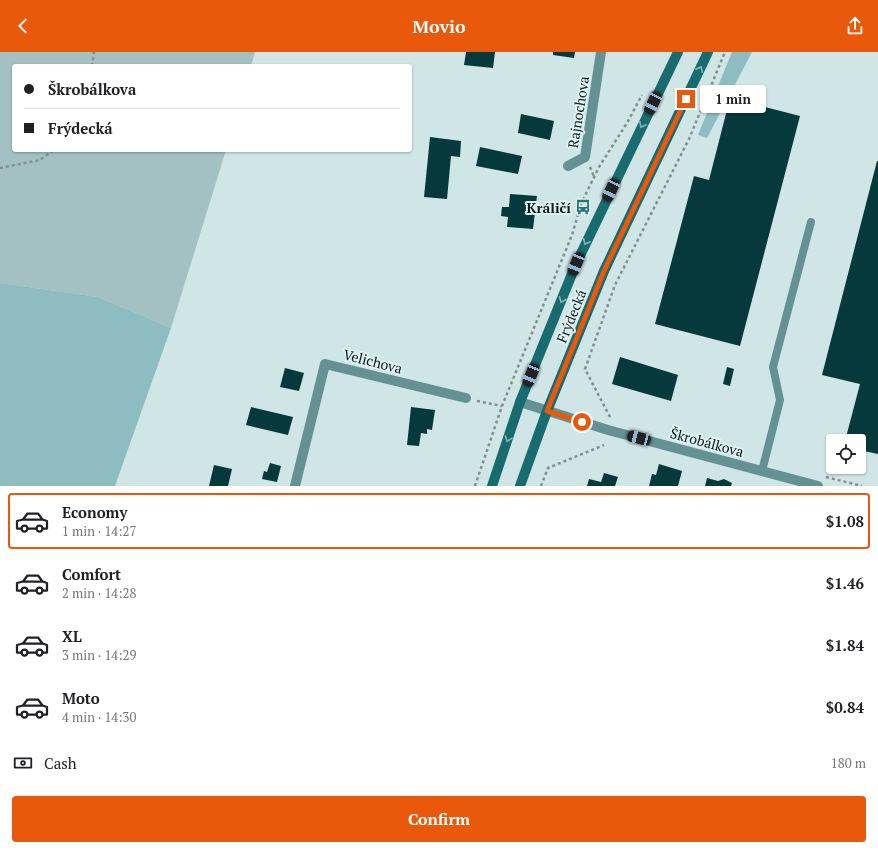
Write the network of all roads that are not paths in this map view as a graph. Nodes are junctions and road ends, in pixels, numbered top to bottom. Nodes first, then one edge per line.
1 (601, 52) edge
2 (678, 52) edge
3 (708, 52) edge
4 (568, 166) dead end
5 (811, 222) dead end
6 (466, 398) road end
7 (520, 402) junction
8 (547, 411) junction
9 (762, 471) junction
10 (295, 486) edge
11 (492, 486) edge
12 (520, 486) edge
13 (818, 486) edge

1 - 4 street, Rajnochova
2 -> 7 main road, Frýdecká
8 -> 3 main road, Frýdecká
5 - 9 lane
6 - 10 street, Velichova
7 - 8 street, Škrobálkova
7 -> 11 main road, Frýdecká
8 - 9 street, Škrobálkova
8 - 12 main road, Frýdecká
9 - 13 street, Škrobálkova

